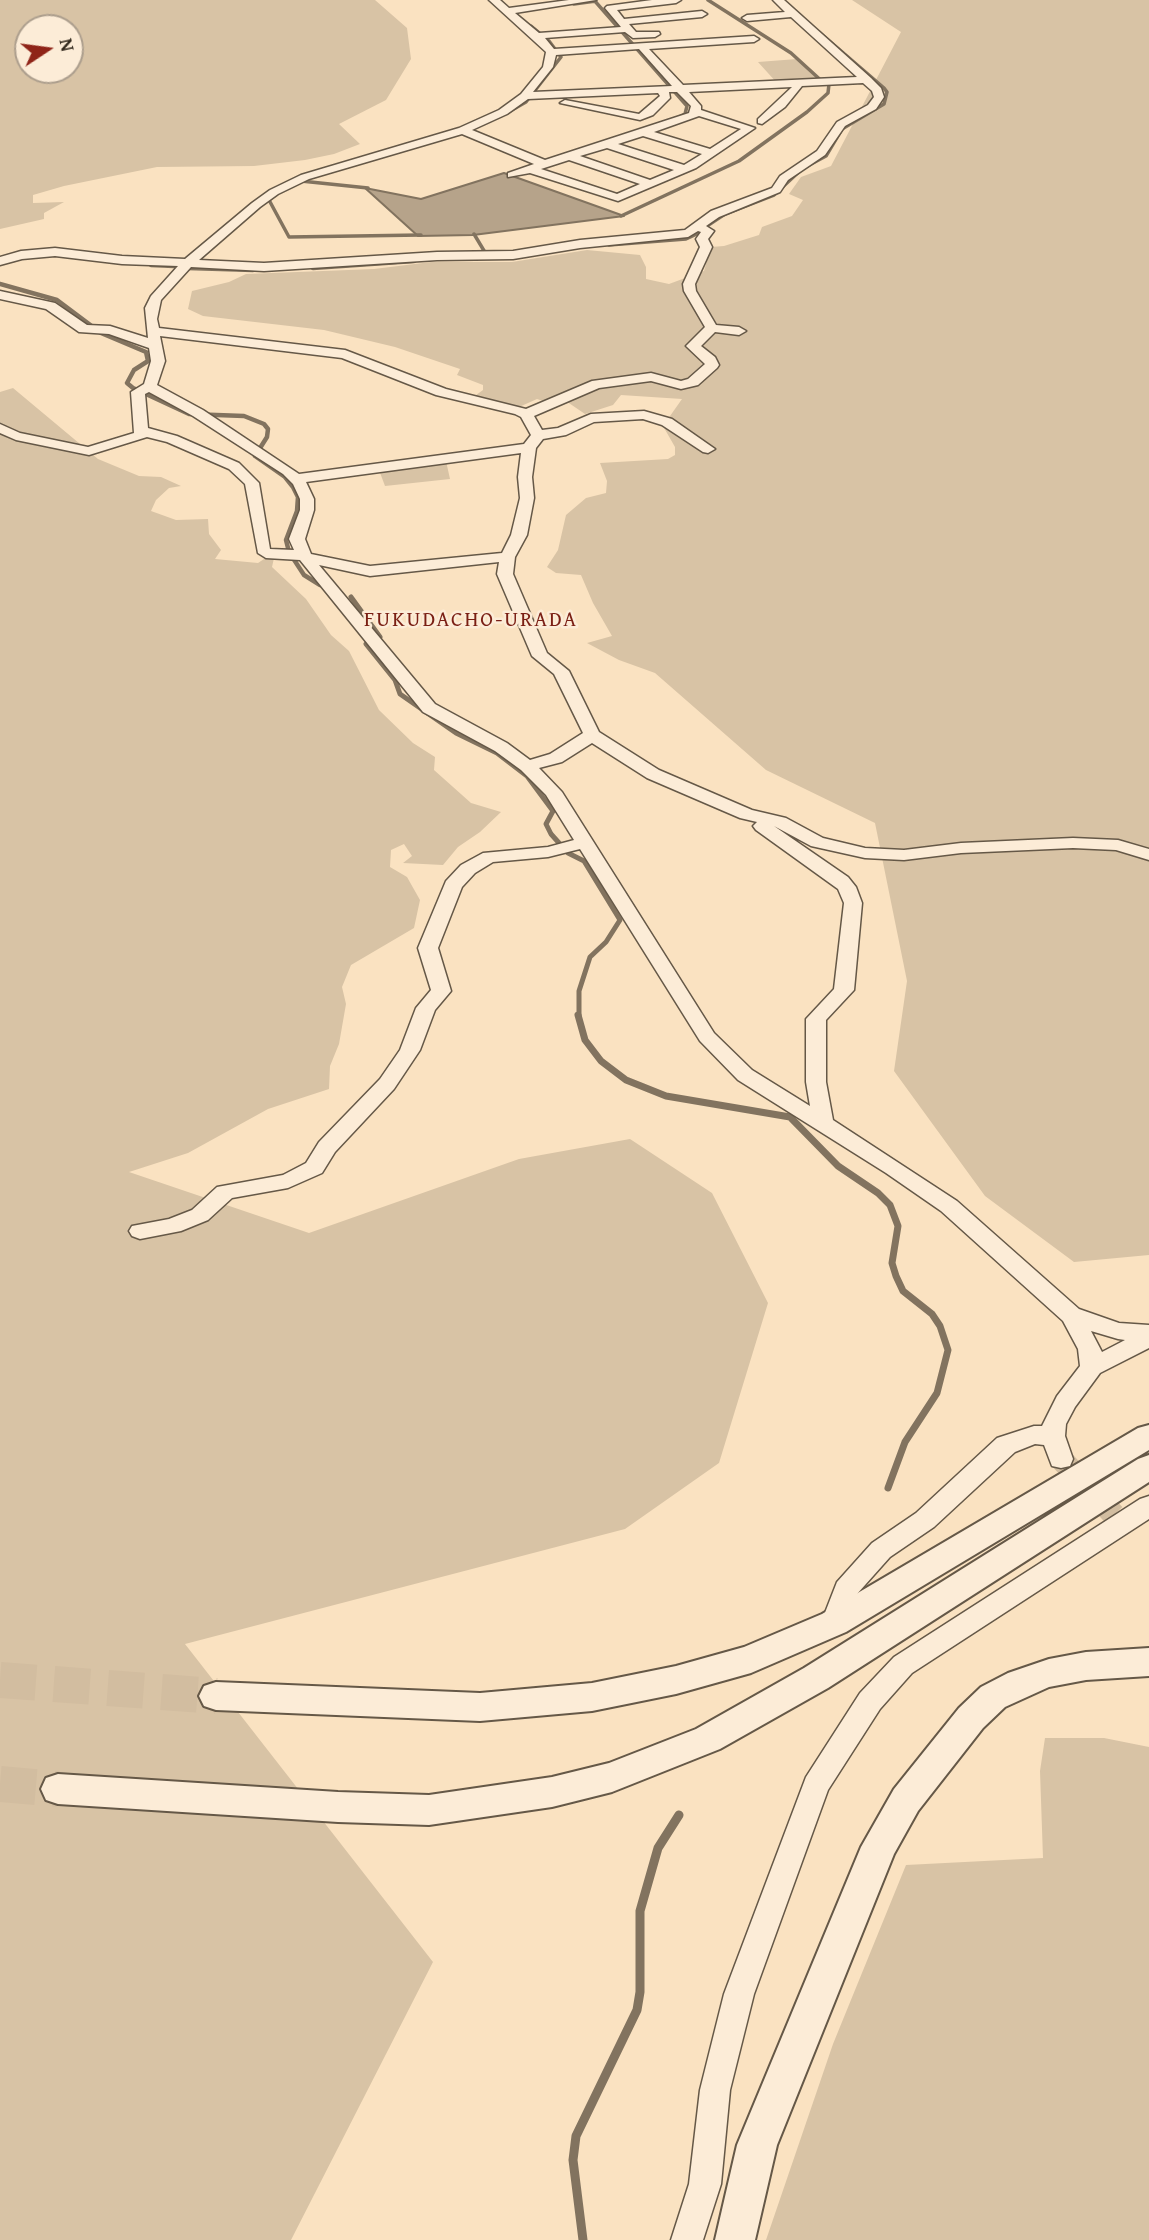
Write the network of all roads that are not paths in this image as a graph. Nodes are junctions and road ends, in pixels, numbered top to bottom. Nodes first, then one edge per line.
1 (494, 0) edge
2 (591, 0) edge
3 (676, 0) edge
4 (776, 2) edge
5 (568, 4) junction
6 (539, 7) junction
7 (693, 7) dead end
8 (507, 10) junction
9 (577, 13) dead end
10 (702, 14) junction
11 (794, 14) junction
12 (548, 16) dead end
13 (747, 18) dead end
14 (586, 22) dead end
15 (557, 25) dead end
16 (623, 27) junction
17 (595, 32) junction
18 (567, 34) junction
19 (540, 36) junction
20 (754, 39) dead end
21 (638, 46) junction
22 (556, 52) junction
23 (867, 80) junction
24 (795, 85) junction
25 (735, 88) junction
26 (672, 90) junction
27 (615, 93) junction
28 (529, 96) junction
29 (553, 96) junction
30 (727, 98) dead end
31 (600, 110) junction
32 (695, 112) junction
33 (680, 121) junction
34 (762, 121) dead end
35 (463, 130) junction
36 (646, 133) junction
37 (736, 138) junction
38 (610, 145) junction
39 (713, 154) junction
40 (572, 157) junction
41 (539, 165) junction
42 (684, 170) junction
43 (512, 176) dead end
44 (651, 184) junction
45 (697, 226) junction
46 (0, 261) edge
47 (187, 264) junction
48 (0, 289) edge
49 (0, 295) edge
50 (50, 306) junction
51 (712, 328) junction
52 (739, 331) dead end
53 (154, 338) junction
54 (144, 389) junction
55 (526, 414) junction
56 (0, 428) edge
57 (141, 431) junction
58 (538, 435) junction
59 (529, 448) junction
60 (708, 449) dead end
61 (265, 460) junction
62 (234, 466) junction
63 (296, 479) junction
64 (296, 556) junction
65 (507, 557) junction
66 (592, 735) junction
67 (527, 766) junction
68 (746, 814) junction
69 (570, 846) junction
70 (1149, 855) edge
71 (822, 1123) junction
72 (140, 1231) dead end
73 (1071, 1315) junction
74 (1149, 1335) edge
75 (1093, 1367) junction
76 (1149, 1436) edge
77 (1149, 1467) edge
78 (1149, 1506) edge
79 (834, 1623) junction
80 (1149, 1662) edge
81 (216, 1696) tunnel mouth
82 (58, 1788) tunnel mouth
83 (687, 2240) edge
84 (735, 2240) edge

1 - 8 street
2 - 5 street
3 - 16 street
4 - 11 street
5 - 6 street
5 - 9 street
6 - 8 street
6 - 12 street
7 - 10 street
8 - 19 street
10 - 16 street
10 - 16 street
11 - 13 street
11 - 23 street
14 - 17 street
15 - 18 street
16 - 17 street
17 - 18 street
18 - 19 street
19 - 22 street
20 - 21 street
21 - 22 street
21 - 26 street
22 - 28 street
23 - 24 street
23 - 45 street
24 - 25 street
24 - 34 street
25 - 26 street
25 - 30 street
26 - 27 street
26 - 31 street
26 - 32 street
27 - 29 street
27 - 31 street
28 - 29 street
28 - 35 street
29 - 31 street
32 - 33 street
32 - 37 street
33 - 36 street
33 - 37 street
35 - 41 street
35 - 47 street
36 - 38 street
36 - 39 street
37 - 39 street
38 - 40 street
38 - 42 street
39 - 42 street
40 - 41 street
40 - 44 street
41 - 43 street
41 - 44 street
42 - 44 street
45 - 47 street
45 - 51 street
46 - 47 street
47 - 53 street
48 - 50 street
49 - 50 street
50 - 53 street
51 - 52 street
51 - 55 street
53 - 54 street
53 - 55 street
54 - 57 street
54 - 61 street
55 - 58 street
56 - 57 street
57 - 62 street
58 - 59 street
58 - 60 street
59 - 63 street
59 - 65 street
61 - 62 street
61 - 63 street
62 - 64 street
63 - 64 street
64 - 65 street
64 - 67 street
65 - 66 street
66 - 67 street
66 - 68 street
67 - 69 street
68 - 70 street
68 - 71 street
69 - 71 street
69 - 72 street
71 - 73 street
73 - 74 street
73 - 75 street
74 - 75 street
75 - 79 street
76 - 79 street
77 - 82 street
78 - 83 street
79 - 81 street
80 - 84 street

